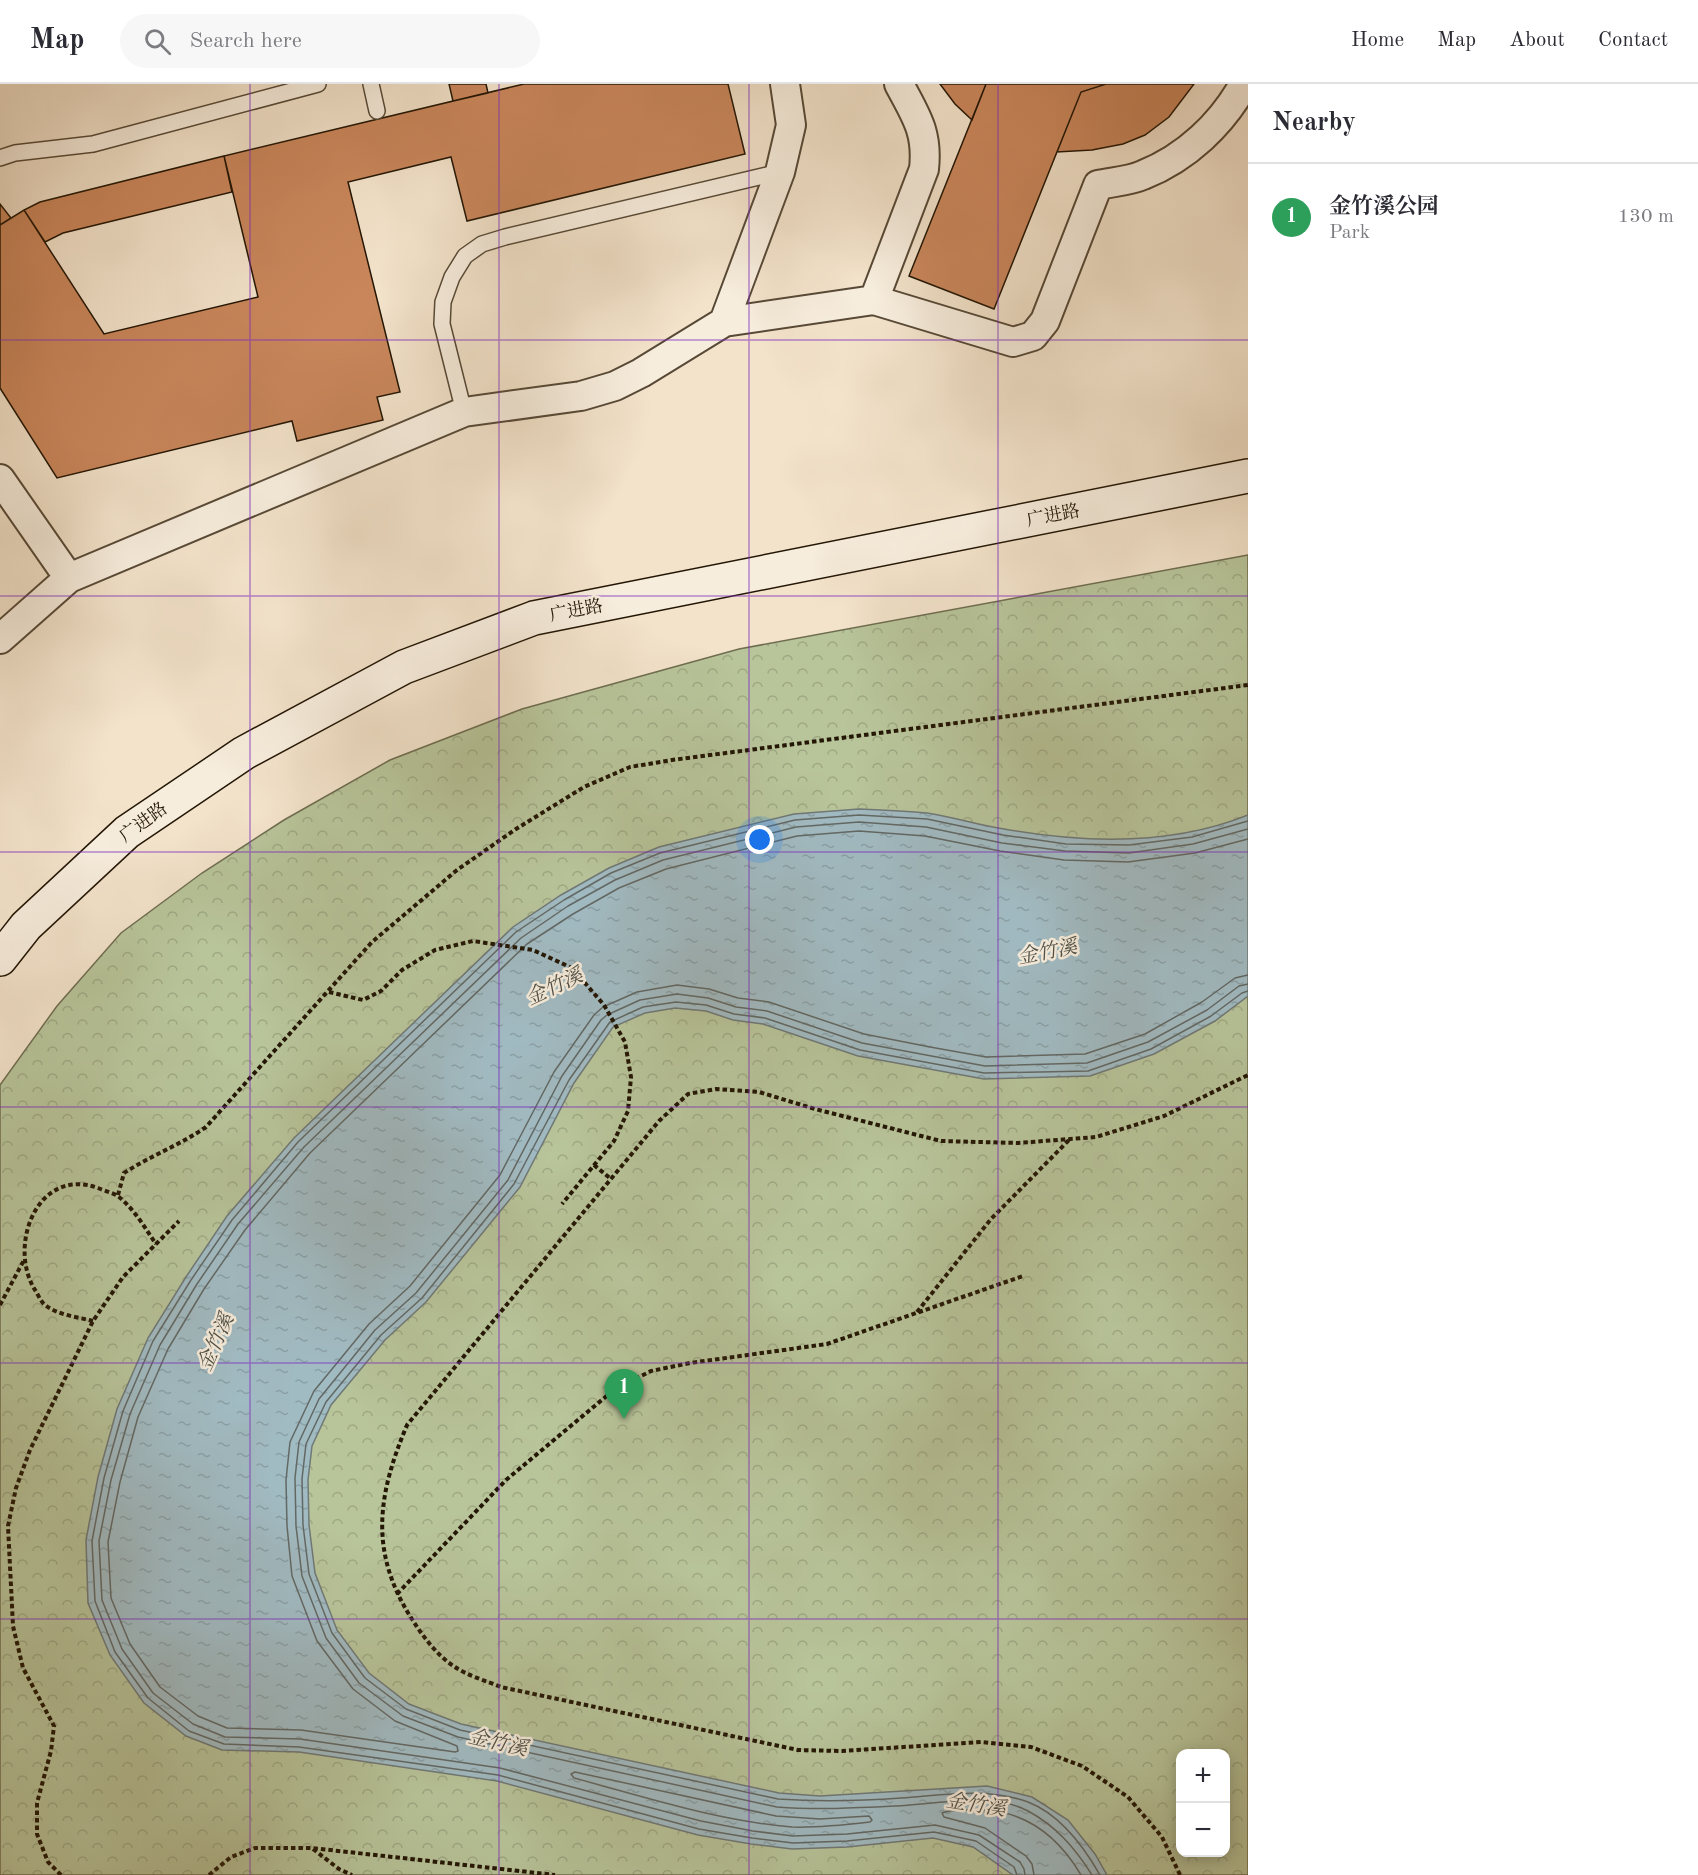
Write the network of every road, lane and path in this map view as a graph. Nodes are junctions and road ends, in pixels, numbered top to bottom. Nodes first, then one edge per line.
1 (318, 84) edge
2 (371, 84) edge
3 (785, 84) edge
4 (898, 84) edge
5 (1244, 84) edge
6 (377, 111) dead end
7 (0, 158) edge
8 (780, 172) junction
9 (874, 300) junction
10 (724, 322) junction
11 (464, 412) junction
12 (1248, 476) edge
13 (0, 479) edge
14 (69, 578) junction
15 (0, 639) edge
16 (1248, 685) edge
17 (0, 959) edge
18 (328, 991) junction
19 (1248, 1075) edge
20 (1070, 1139) junction
21 (594, 1165) junction
22 (611, 1179) junction
23 (117, 1195) junction
24 (562, 1204) dead end
25 (179, 1221) dead end
26 (156, 1245) junction
27 (24, 1259) junction
28 (1023, 1276) dead end
29 (0, 1305) edge
30 (916, 1313) junction
31 (93, 1321) junction
32 (397, 1594) junction
33 (312, 1848) junction
34 (61, 1875) edge
35 (209, 1875) edge
36 (352, 1875) edge
37 (555, 1875) edge
38 (1180, 1875) edge

1 - 7 lane
2 - 6 lane
3 - 8 street
4 - 9 street
5 - 9 street
8 - 10 street
8 - 11 lane
9 - 10 street
10 - 11 street
11 - 14 street
12 - 17 street, 广进路
13 - 14 street
14 - 15 street
16 - 18 path
18 - 21 path
18 - 23 path
19 - 20 path
20 - 22 path
20 - 30 path
21 - 22 path
21 - 24 path
22 - 32 path
23 - 26 path
23 - 27 path
25 - 26 path
26 - 31 path
27 - 29 path
27 - 31 path
28 - 30 path
30 - 32 path
31 - 34 path
32 - 38 path
33 - 35 path
33 - 36 path
33 - 37 path

